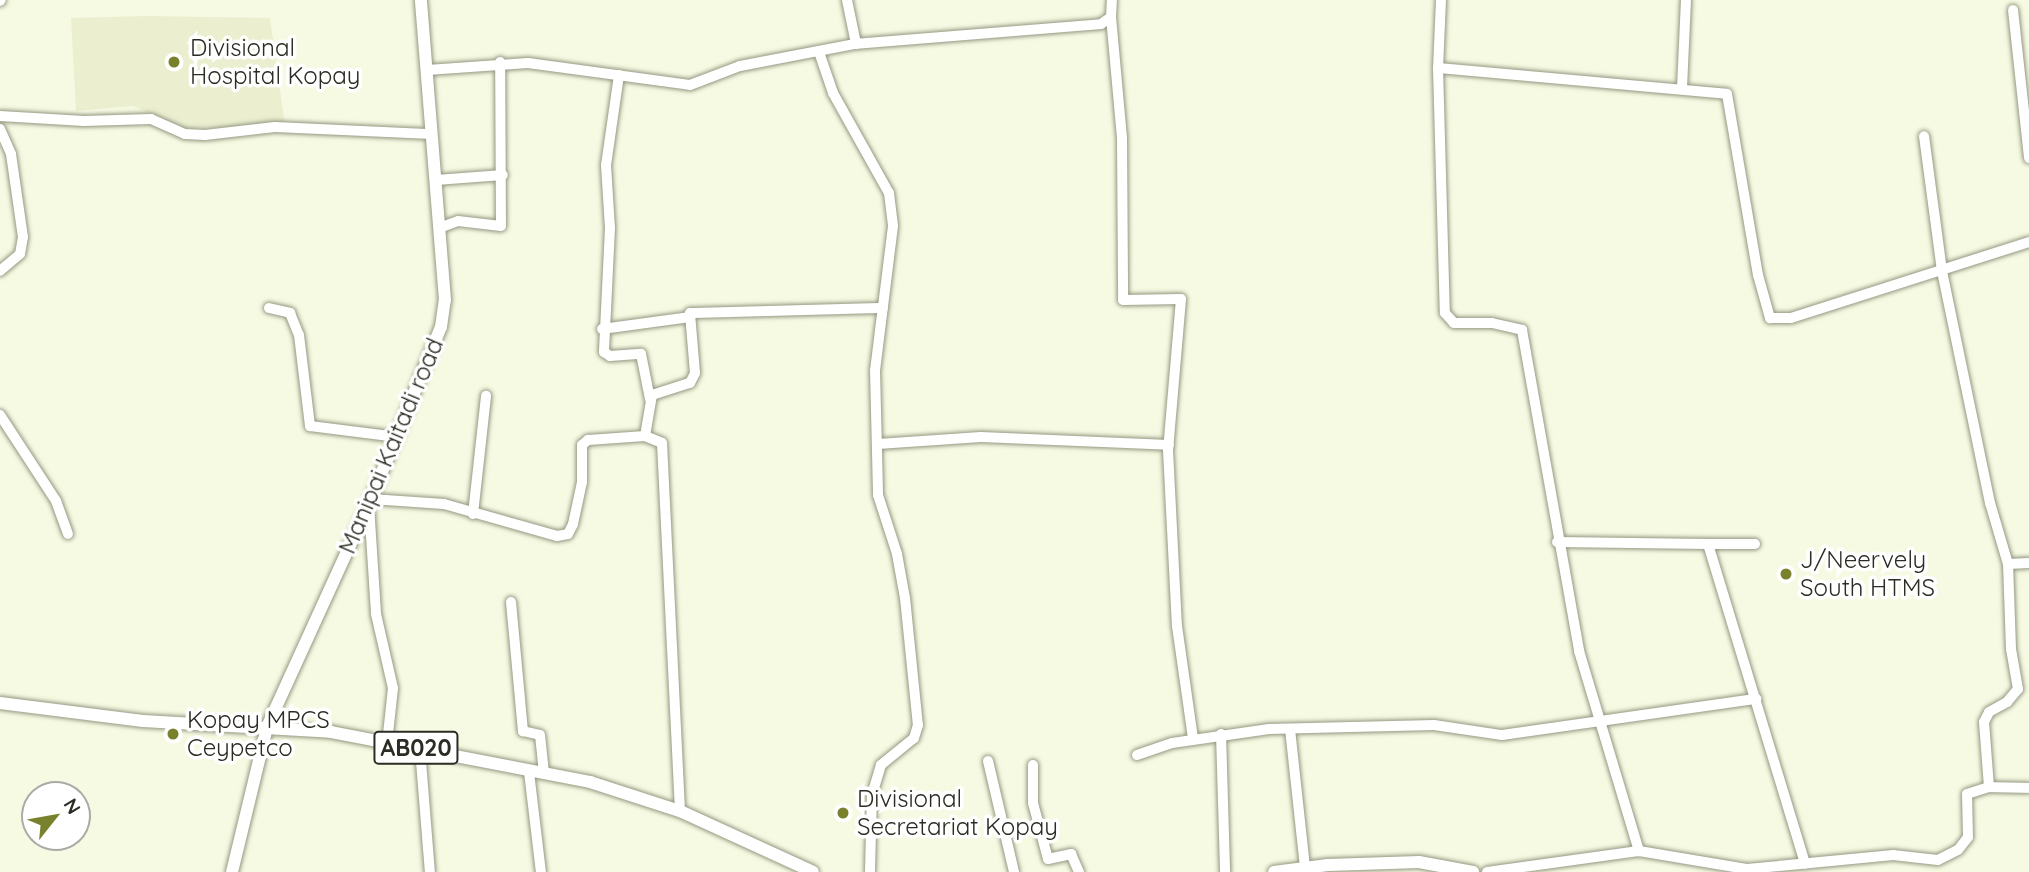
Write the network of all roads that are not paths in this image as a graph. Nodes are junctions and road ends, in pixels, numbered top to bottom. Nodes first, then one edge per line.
1 (421, 0) edge
2 (847, 0) edge
3 (1112, 0) edge
4 (1441, 0) edge
5 (1686, 0) edge
6 (2013, 10) dead end
7 (1111, 17) junction
8 (856, 44) junction
9 (818, 52) junction
10 (500, 62) junction
11 (1438, 68) junction
12 (427, 70) junction
13 (618, 75) junction
14 (1682, 88) junction
15 (0, 116) edge
16 (0, 129) edge
17 (432, 134) junction
18 (1924, 136) dead end
19 (2029, 158) edge
20 (503, 175) junction
21 (436, 180) junction
22 (439, 229) junction
23 (2029, 242) edge
24 (0, 271) edge
25 (1942, 271) junction
26 (883, 308) junction
27 (269, 309) dead end
28 (691, 317) junction
29 (602, 329) junction
30 (485, 396) dead end
31 (650, 399) junction
32 (0, 415) edge
33 (645, 436) junction
34 (397, 437) junction
35 (878, 444) junction
36 (1169, 445) junction
37 (370, 502) junction
38 (473, 514) junction
39 (68, 534) dead end
40 (1557, 542) junction
41 (1708, 544) junction
42 (1755, 544) dead end
43 (2029, 563) edge
44 (2008, 564) junction
45 (511, 601) dead end
46 (1756, 699) junction
47 (0, 703) edge
48 (1602, 724) junction
49 (267, 727) junction
50 (1290, 729) junction
51 (1221, 734) junction
52 (1193, 739) junction
53 (387, 743) junction
54 (420, 749) junction
55 (1137, 755) dead end
56 (988, 761) dead end
57 (1033, 765) dead end
58 (529, 772) junction
59 (544, 774) junction
60 (1989, 787) junction
61 (2029, 788) edge
62 (680, 811) junction
63 (1639, 851) junction
64 (1805, 864) junction
65 (1305, 867) junction
66 (1361, 868) edge
67 (232, 872) edge
68 (430, 872) edge
69 (541, 872) edge
70 (813, 872) edge
71 (870, 872) edge
72 (1014, 872) edge
73 (1079, 872) edge
74 (1226, 872) edge
75 (1274, 872) edge
76 (1473, 872) edge
77 (1487, 872) edge

1 - 12 main road, Manipai Kaitadi road
2 - 8 street
3 - 7 street
4 - 11 street
5 - 14 street
6 - 19 street
7 - 8 street
7 - 36 street
8 - 9 street
9 - 13 street
9 - 26 street
10 - 12 street
10 - 13 street
10 - 20 street
11 - 14 street
11 - 40 street
12 - 17 main road, Manipai Kaitadi road
13 - 29 street
14 - 25 street
15 - 17 street
16 - 24 street
17 - 21 main road, Manipai Kaitadi road
18 - 25 street
20 - 21 street
20 - 22 street
21 - 22 main road, Manipai Kaitadi road
22 - 34 main road, Manipai Kaitadi road
23 - 25 street
25 - 44 street
26 - 28 street
26 - 35 street
27 - 34 street
28 - 29 street
28 - 31 street
29 - 31 street
30 - 38 street
31 - 33 street
32 - 39 street
33 - 38 street
33 - 62 street
34 - 37 main road, Manipai Kaitadi road
35 - 36 street
35 - 71 street
36 - 52 street
37 - 38 street
37 - 49 main road, Manipai Kaitadi road
37 - 53 street
40 - 41 street
40 - 48 street
41 - 42 street
41 - 46 street
43 - 44 street
44 - 60 street
45 - 59 street
46 - 48 street
46 - 64 street
47 - 49 main road, AB020
48 - 50 street
48 - 63 street
49 - 53 main road, AB020
49 - 67 main road, Manipai Kaitadi road
50 - 51 street
50 - 65 street
51 - 52 street
51 - 74 street
52 - 55 street
53 - 54 main road, AB020
54 - 58 main road, AB020
54 - 68 street
56 - 72 street
57 - 73 street
58 - 59 main road, AB020
58 - 69 street
59 - 62 main road, AB020
60 - 61 street
60 - 64 street
62 - 70 main road, AB020
63 - 64 street
63 - 77 street
65 - 66 main road
65 - 75 main road
66 - 76 main road

